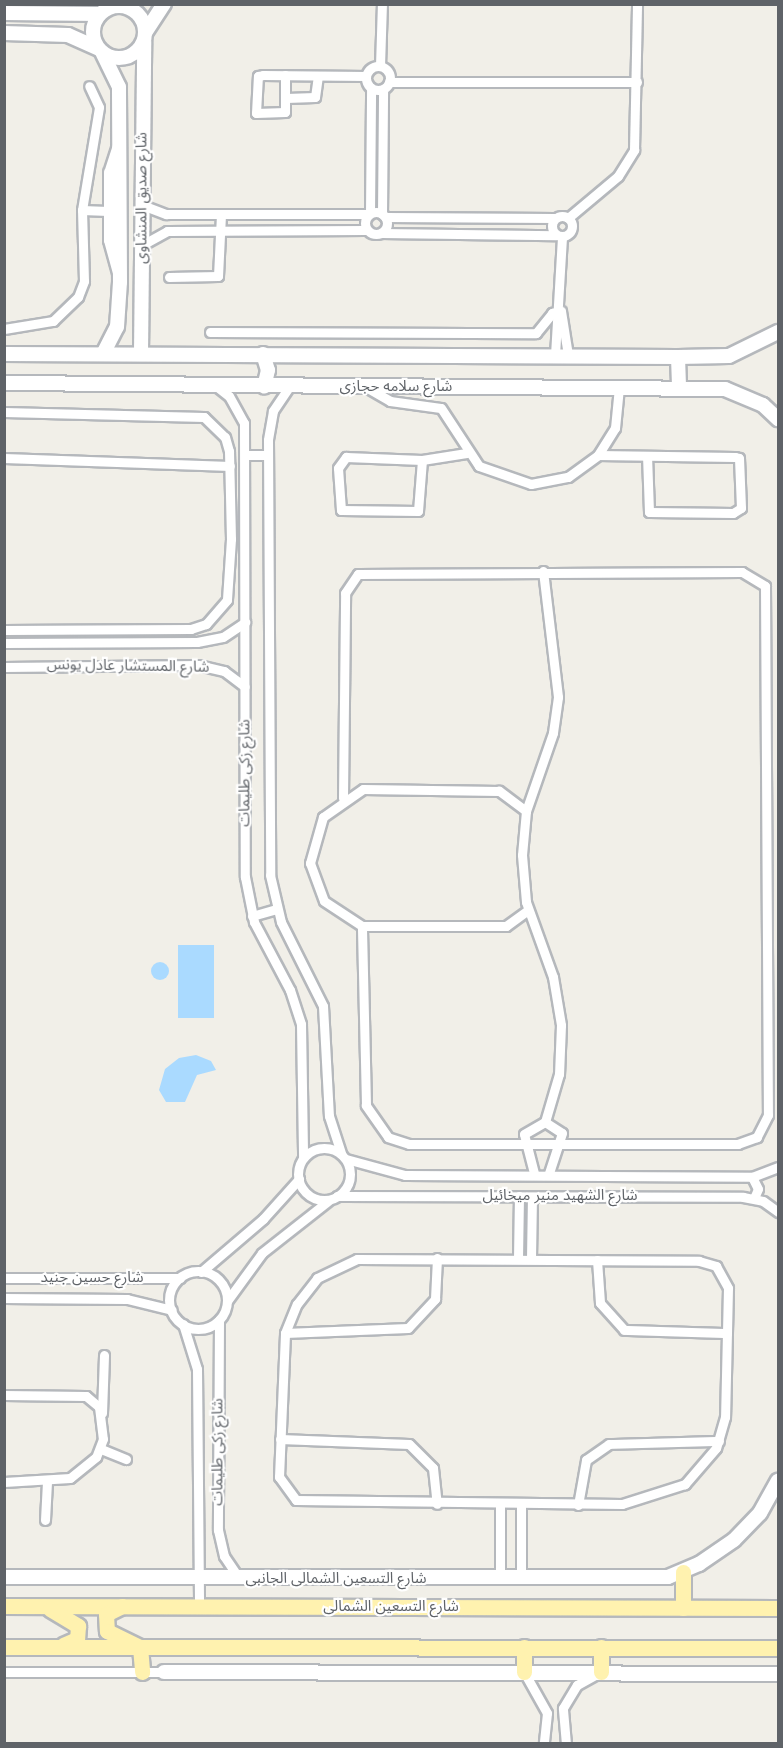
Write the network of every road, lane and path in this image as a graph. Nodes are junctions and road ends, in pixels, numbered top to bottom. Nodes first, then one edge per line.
1 (164, 4) edge
2 (382, 4) edge
3 (637, 4) edge
4 (126, 5) edge
5 (4, 13) edge
6 (100, 14) junction
7 (4, 33) edge
8 (144, 38) junction
9 (100, 51) junction
10 (380, 66) junction
11 (285, 75) junction
12 (318, 76) junction
13 (366, 76) junction
14 (141, 77) junction
15 (116, 79) junction
16 (637, 82) junction
17 (386, 85) junction
18 (89, 86) dead end
19 (370, 88) junction
20 (286, 98) junction
21 (120, 140) junction
22 (142, 206) junction
23 (82, 210) junction
24 (108, 211) junction
25 (191, 214) junction
26 (220, 214) junction
27 (370, 214) junction
28 (384, 215) junction
29 (555, 218) junction
30 (568, 218) junction
31 (366, 230) junction
32 (191, 231) junction
33 (220, 231) junction
34 (381, 233) junction
35 (559, 236) junction
36 (142, 245) junction
37 (169, 278) dead end
38 (120, 282) junction
39 (561, 311) junction
40 (117, 327) junction
41 (142, 328) junction
42 (4, 329) edge
43 (210, 332) dead end
44 (778, 332) edge
45 (141, 353) junction
46 (4, 354) edge
47 (103, 354) junction
48 (263, 354) junction
49 (561, 355) junction
50 (678, 357) junction
51 (4, 383) edge
52 (216, 386) junction
53 (264, 387) junction
54 (289, 387) junction
55 (366, 387) junction
56 (619, 387) junction
57 (679, 388) junction
58 (4, 412) edge
59 (778, 419) edge
60 (466, 453) junction
61 (245, 455) junction
62 (268, 455) junction
63 (598, 455) junction
64 (647, 456) junction
65 (4, 458) edge
66 (422, 460) junction
67 (230, 466) junction
68 (231, 522) junction
69 (245, 522) junction
70 (245, 538) junction
71 (231, 539) junction
72 (543, 571) junction
73 (245, 621) junction
74 (4, 630) edge
75 (4, 643) edge
76 (4, 667) edge
77 (245, 687) junction
78 (343, 798) junction
79 (526, 811) junction
80 (276, 909) junction
81 (528, 910) junction
82 (252, 916) junction
83 (362, 926) junction
84 (545, 1122) junction
85 (523, 1144) junction
86 (561, 1144) junction
87 (343, 1156) junction
88 (303, 1158) junction
89 (778, 1167) edge
90 (534, 1173) junction
91 (549, 1173) junction
92 (752, 1177) junction
93 (298, 1179) junction
94 (519, 1196) junction
95 (532, 1197) junction
96 (334, 1198) junction
97 (754, 1198) junction
98 (778, 1212) edge
99 (437, 1258) junction
100 (518, 1259) junction
101 (531, 1259) junction
102 (597, 1260) junction
103 (201, 1272) junction
104 (4, 1278) edge
105 (180, 1278) junction
106 (4, 1298) edge
107 (227, 1301) junction
108 (172, 1310) junction
109 (219, 1320) junction
110 (183, 1324) junction
111 (285, 1333) junction
112 (727, 1333) junction
113 (104, 1355) dead end
114 (4, 1395) edge
115 (101, 1415) junction
116 (280, 1439) junction
117 (719, 1441) junction
118 (101, 1449) junction
119 (126, 1459) dead end
120 (4, 1482) edge
121 (47, 1482) junction
122 (778, 1484) edge
123 (436, 1504) junction
124 (500, 1504) junction
125 (521, 1504) junction
126 (578, 1505) junction
127 (45, 1520) dead end
128 (683, 1572) junction
129 (8, 1574) edge
130 (199, 1578) junction
131 (239, 1578) junction
132 (500, 1579) junction
133 (521, 1579) junction
134 (4, 1606) edge
135 (43, 1606) junction
136 (122, 1606) junction
137 (199, 1606) junction
138 (683, 1608) junction
139 (778, 1608) edge
140 (4, 1647) edge
141 (57, 1647) junction
142 (140, 1647) junction
143 (524, 1647) junction
144 (601, 1647) junction
145 (778, 1648) edge
146 (4, 1672) edge
147 (142, 1672) junction
148 (164, 1672) joint
149 (524, 1672) junction
150 (601, 1672) junction
151 (778, 1674) edge
152 (543, 1743) edge
153 (566, 1743) edge

1 - 8 street, شارع صديق المنشاوى
2 - 10 street
3 - 16 street
4 - 6 street
4 - 8 street
5 - 6 street
6 - 9 street
7 - 9 street
8 - 9 street
8 - 14 street, شارع صديق المنشاوى
9 - 15 street, شارع صديق المنشاوى
10 - 13 street
10 - 17 street
11 - 12 street
11 - 20 street
11 - 20 street
12 - 13 street
12 - 20 street
13 - 19 street
14 - 15 street
14 - 22 street, شارع صديق المنشاوى
15 - 21 street, شارع صديق المنشاوى
16 - 17 street
16 - 30 street
17 - 19 street
17 - 28 street
18 - 23 street
19 - 27 street
21 - 24 street
21 - 38 street, شارع صديق المنشاوى
22 - 25 street
22 - 36 street, شارع صديق المنشاوى
23 - 24 street
23 - 42 street
24 - 38 street
25 - 26 street
25 - 32 street
26 - 27 street
26 - 33 street
27 - 28 street
27 - 31 street
28 - 29 street
28 - 34 street
29 - 30 street
29 - 35 street
30 - 35 street
31 - 33 street
31 - 34 street
32 - 33 street
32 - 36 street
33 - 37 street
34 - 35 street
35 - 39 street
36 - 41 street, شارع صديق المنشاوى
38 - 40 street, شارع صديق المنشاوى
39 - 43 street
39 - 49 street
40 - 41 street
40 - 47 street, شارع صديق المنشاوى
41 - 45 street, شارع صديق المنشاوى
44 - 50 street
45 - 47 street
45 - 48 street
46 - 47 street
48 - 49 street
48 - 53 street
49 - 50 street
50 - 57 street
51 - 52 street, شارع سلامه حجازى
52 - 53 street, شارع سلامه حجازى
52 - 61 street, شارع زكى طليمات
53 - 54 street, شارع سلامه حجازى
54 - 55 street, شارع سلامه حجازى
54 - 62 street, شارع زكى طليمات
55 - 56 street, شارع سلامه حجازى
55 - 60 street
56 - 57 street, شارع سلامه حجازى
56 - 63 street
57 - 59 street, شارع سلامه حجازى
58 - 67 street
60 - 63 street
60 - 66 street
61 - 62 street
61 - 69 street, شارع زكى طليمات
62 - 80 street, شارع زكى طليمات
63 - 64 street
64 - 64 street
65 - 67 street
66 - 66 street
67 - 68 street
68 - 69 street
68 - 71 street
69 - 70 street, شارع زكى طليمات
70 - 71 street
70 - 73 street, شارع زكى طليمات
71 - 74 street
72 - 78 street
72 - 79 street
72 - 86 street
73 - 75 street, شارع المستشار عادل يونس
73 - 77 street, شارع زكى طليمات
76 - 77 street, شارع المستشار عادل يونس
77 - 82 street, شارع زكى طليمات
78 - 79 street
78 - 83 street
79 - 81 street
80 - 82 street
80 - 87 street, شارع زكى طليمات
81 - 83 street
81 - 84 street
82 - 88 street, شارع زكى طليمات
83 - 85 street
84 - 85 street
84 - 86 street
85 - 86 street
85 - 90 street
86 - 91 street
87 - 88 street
87 - 90 street, شارع الشهيد منير ميخائيل
87 - 96 street
88 - 93 street
89 - 92 street, شارع الشهيد منير ميخائيل
90 - 91 street, شارع الشهيد منير ميخائيل
91 - 92 street, شارع الشهيد منير ميخائيل
92 - 97 street
93 - 96 street
93 - 103 street
94 - 95 street, شارع الشهيد منير ميخائيل
94 - 96 street, شارع الشهيد منير ميخائيل
94 - 100 street
95 - 97 street, شارع الشهيد منير ميخائيل
95 - 101 street
96 - 107 street
97 - 98 street, شارع الشهيد منير ميخائيل
99 - 100 street
99 - 111 street
99 - 111 street
100 - 101 street
101 - 102 street
102 - 112 street
102 - 112 street
103 - 105 street
103 - 107 street
104 - 105 street, شارع حسين جنيد
105 - 108 street
106 - 108 street, شارع حسين جنيد
107 - 109 street
108 - 110 street
109 - 110 street
109 - 131 street, شارع زكى طليمات
110 - 130 street, شارع زكى طليمات
111 - 116 street
112 - 117 street
113 - 115 street
114 - 115 street
115 - 118 street
116 - 123 street
116 - 123 street
117 - 126 street
117 - 126 street
118 - 119 street
118 - 121 street
120 - 121 street
121 - 127 street
122 - 128 street, شارع التسعين الشمالى الجانبى
123 - 124 street
124 - 125 street
124 - 132 street
125 - 126 street
125 - 133 street
128 - 133 street, شارع التسعين الشمالى الجانبى
128 - 138 main road
129 - 130 street, شارع التسعين الشمالى الجانبى
130 - 131 street, شارع التسعين الشمالى الجانبى
130 - 137 street, شارع زكى طليمات
131 - 132 street, شارع التسعين الشمالى الجانبى
132 - 133 street, شارع التسعين الشمالى الجانبى
134 - 135 main road, شارع التسعين الشمالى
135 - 136 main road, شارع التسعين الشمالى
135 - 141 main road
136 - 137 main road, شارع التسعين الشمالى
136 - 142 main road
137 - 138 main road, شارع التسعين الشمالى
138 - 139 main road, شارع التسعين الشمالى
140 - 141 main road
141 - 142 main road
142 - 143 main road
142 - 147 main road
143 - 144 main road
143 - 149 main road
144 - 145 main road
144 - 150 main road
146 - 147 street
147 - 148 street
148 - 149 street
149 - 150 street
149 - 152 street
150 - 151 street
150 - 153 street

